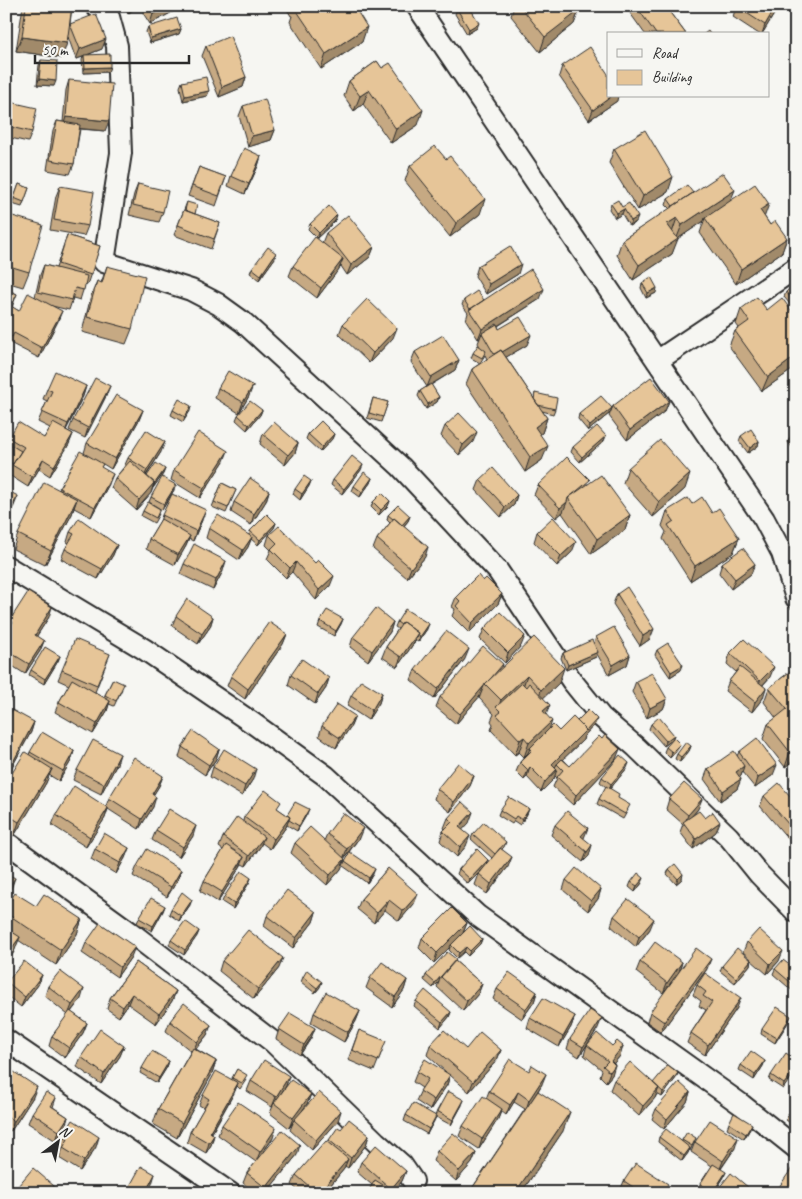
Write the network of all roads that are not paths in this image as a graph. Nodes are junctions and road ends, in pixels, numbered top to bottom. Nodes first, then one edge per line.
1 (96, 6) edge
2 (417, 6) edge
3 (796, 268) edge
4 (657, 361) junction
5 (6, 566) edge
6 (795, 591) edge
7 (6, 842) edge
8 (796, 912) edge
9 (6, 1040) edge
10 (796, 1148) edge
11 (413, 1180) dead end
12 (230, 1193) edge

1 - 8 street
2 - 4 street
3 - 4 street
4 - 6 street
5 - 10 street
7 - 11 street
9 - 12 street

